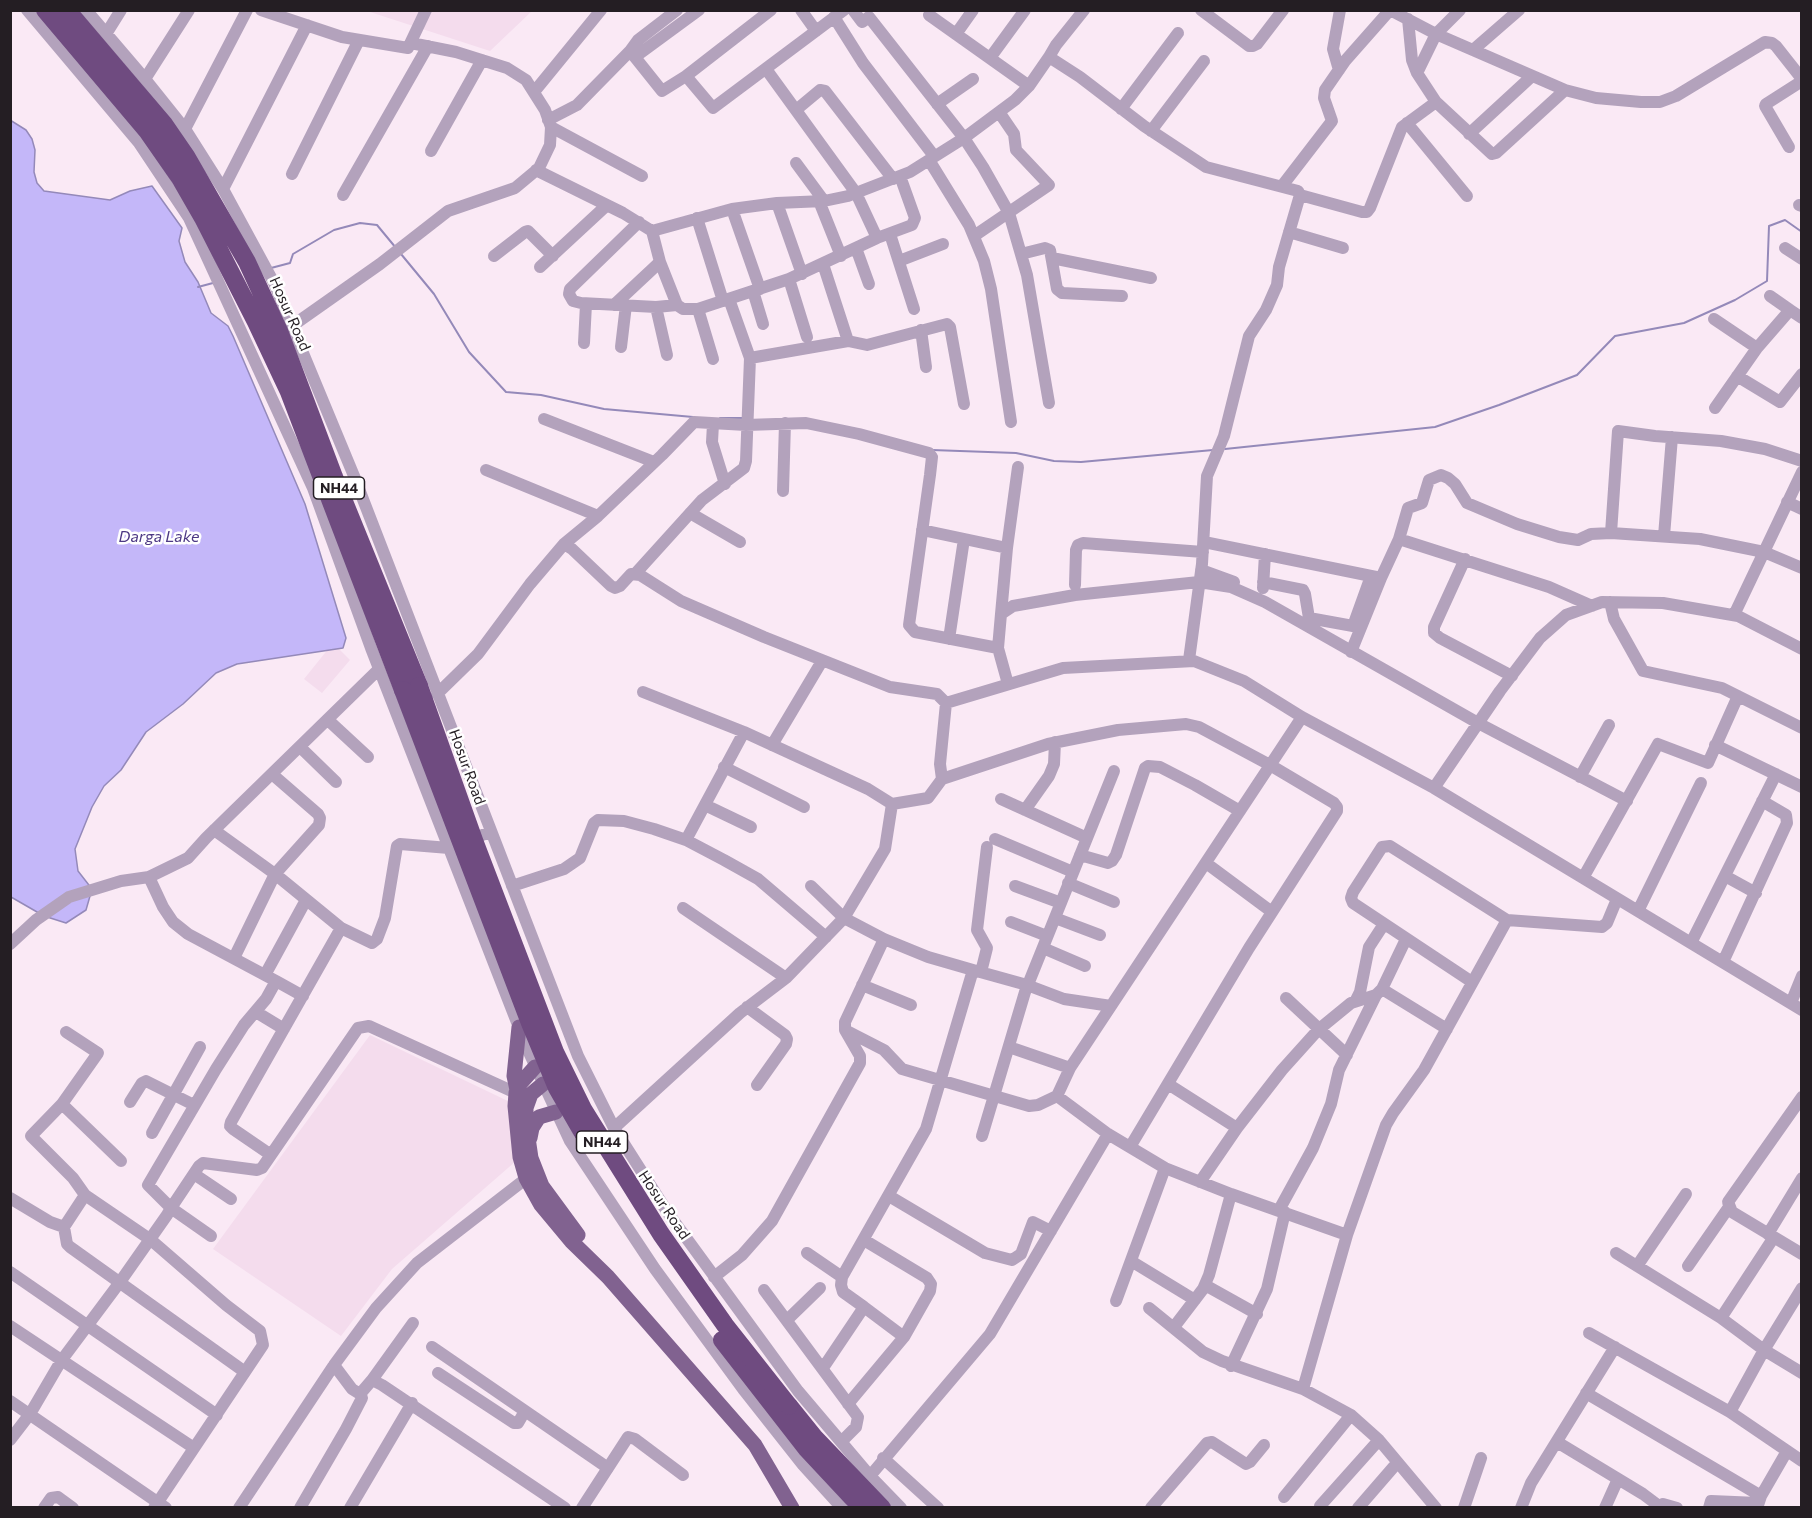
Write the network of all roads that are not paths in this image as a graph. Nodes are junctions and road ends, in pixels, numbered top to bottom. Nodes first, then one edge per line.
1 (27, 10) edge
2 (45, 10) edge
3 (67, 10) edge
4 (86, 10) edge
5 (121, 10) edge
6 (189, 10) edge
7 (247, 10) edge
8 (261, 10) edge
9 (426, 10) edge
10 (601, 10) edge
11 (677, 10) edge
12 (699, 10) edge
13 (771, 10) edge
14 (801, 10) edge
15 (853, 10) edge
16 (973, 10) edge
17 (1025, 10) edge
18 (1084, 10) edge
19 (1201, 10) edge
20 (1340, 10) edge
21 (1390, 10) edge
22 (1460, 10) edge
23 (1519, 10) edge
24 (1277, 12) edge
25 (839, 14) edge
26 (873, 14) edge
27 (929, 15) dead end
28 (1408, 19) junction
29 (307, 25) junction
30 (816, 31) junction
31 (1178, 33) dead end
32 (106, 34) junction
33 (956, 34) junction
34 (1436, 34) junction
35 (359, 40) junction
36 (411, 43) junction
37 (428, 46) junction
38 (1473, 50) junction
39 (633, 54) junction
40 (1049, 57) junction
41 (990, 58) junction
42 (482, 60) junction
43 (1204, 61) dead end
44 (766, 69) junction
45 (1339, 70) junction
46 (1417, 73) junction
47 (686, 76) junction
48 (1532, 76) junction
49 (145, 79) junction
50 (973, 79) dead end
51 (1802, 80) edge
52 (1029, 86) junction
53 (1565, 90) junction
54 (534, 92) junction
55 (1436, 102) junction
56 (937, 104) junction
57 (1120, 109) junction
58 (796, 110) junction
59 (999, 112) junction
60 (549, 123) junction
61 (1407, 123) junction
62 (185, 129) junction
63 (1151, 131) junction
64 (1469, 134) junction
65 (964, 138) junction
66 (1789, 147) dead end
67 (431, 151) dead end
68 (932, 158) junction
69 (796, 163) dead end
70 (536, 170) junction
71 (292, 174) dead end
72 (642, 176) dead end
73 (896, 178) junction
74 (1281, 186) junction
75 (223, 189) junction
76 (856, 193) junction
77 (343, 195) dead end
78 (1300, 195) junction
79 (1467, 195) dead end
80 (822, 201) junction
81 (777, 203) junction
82 (607, 205) junction
83 (732, 209) junction
84 (1009, 213) junction
85 (697, 218) junction
86 (639, 222) junction
87 (652, 231) junction
88 (1289, 232) junction
89 (890, 234) junction
90 (974, 236) junction
91 (877, 238) junction
92 (943, 244) dead end
93 (856, 248) junction
94 (1343, 248) dead end
95 (1785, 248) dead end
96 (1021, 254) junction
97 (494, 256) dead end
98 (553, 256) junction
99 (841, 256) junction
100 (1052, 258) junction
101 (1802, 259) edge
102 (254, 260) junction
103 (899, 261) junction
104 (660, 262) junction
105 (824, 264) junction
106 (540, 267) dead end
107 (223, 273) junction
108 (802, 274) junction
109 (1151, 278) dead end
110 (789, 279) junction
111 (869, 284) dead end
112 (267, 286) junction
113 (757, 290) junction
114 (1122, 296) dead end
115 (1770, 296) dead end
116 (235, 299) junction
117 (726, 300) junction
118 (586, 304) junction
119 (620, 305) junction
120 (677, 305) junction
121 (656, 307) junction
122 (698, 309) junction
123 (914, 309) dead end
124 (1790, 310) junction
125 (1802, 318) edge
126 (1714, 320) dead end
127 (763, 324) dead end
128 (292, 326) junction
129 (921, 330) junction
130 (807, 337) dead end
131 (848, 341) junction
132 (584, 343) dead end
133 (621, 347) dead end
134 (1757, 348) junction
135 (667, 355) dead end
136 (750, 358) junction
137 (713, 359) dead end
138 (926, 367) dead end
139 (1802, 374) edge
140 (1737, 376) junction
141 (1049, 403) dead end
142 (964, 404) dead end
143 (1715, 408) dead end
144 (544, 419) dead end
145 (1011, 422) dead end
146 (785, 423) junction
147 (713, 424) junction
148 (746, 424) junction
149 (1672, 437) junction
150 (1802, 461) edge
151 (654, 462) junction
152 (1018, 467) dead end
153 (486, 470) dead end
154 (1802, 472) edge
155 (725, 484) junction
156 (783, 491) dead end
157 (1788, 502) junction
158 (1802, 509) edge
159 (690, 513) junction
160 (598, 516) junction
161 (922, 530) junction
162 (1611, 533) junction
163 (1664, 536) junction
164 (964, 539) junction
165 (1399, 539) junction
166 (740, 542) dead end
167 (564, 544) junction
168 (1203, 547) junction
169 (1007, 548) junction
170 (1764, 552) junction
171 (1265, 554) junction
172 (1465, 559) junction
173 (1802, 568) edge
174 (635, 574) junction
175 (1200, 576) junction
176 (1376, 577) junction
177 (1263, 582) junction
178 (1075, 585) dead end
179 (1610, 602) junction
180 (1592, 606) junction
181 (1001, 614) junction
182 (1734, 615) junction
183 (949, 639) junction
184 (998, 648) junction
185 (1802, 649) edge
186 (1352, 652) junction
187 (1189, 660) junction
188 (822, 661) junction
189 (380, 669) junction
190 (1512, 675) junction
191 (1008, 684) junction
192 (411, 688) junction
193 (643, 692) dead end
194 (437, 694) junction
195 (1738, 696) junction
196 (946, 703) junction
197 (1302, 717) junction
198 (328, 720) junction
199 (1478, 723) junction
200 (1610, 724) dead end
201 (1802, 728) edge
202 (744, 732) junction
203 (1055, 742) junction
204 (772, 745) junction
205 (1715, 745) junction
206 (300, 747) junction
207 (369, 757) dead end
208 (1270, 765) junction
209 (724, 767) junction
210 (1114, 771) dead end
211 (272, 774) junction
212 (1776, 774) junction
213 (1580, 777) junction
214 (942, 779) junction
215 (336, 782) dead end
216 (1701, 783) dead end
217 (1802, 787) edge
218 (1434, 788) junction
219 (1001, 799) dead end
220 (1627, 801) junction
221 (1762, 801) junction
222 (892, 804) junction
223 (705, 805) junction
224 (804, 807) dead end
225 (1025, 810) junction
226 (1240, 812) junction
227 (486, 818) junction
228 (440, 824) junction
229 (751, 827) dead end
230 (214, 830) junction
231 (490, 831) junction
232 (1087, 838) junction
233 (686, 840) junction
234 (449, 848) junction
235 (498, 852) junction
236 (1080, 855) junction
237 (1206, 863) junction
238 (457, 868) junction
239 (274, 874) junction
240 (1725, 876) junction
241 (149, 877) junction
242 (1071, 878) junction
243 (1583, 879) junction
244 (512, 886) junction
245 (811, 886) dead end
246 (1015, 886) dead end
247 (1756, 892) junction
248 (1617, 899) junction
249 (306, 900) junction
250 (1060, 903) junction
251 (1114, 903) dead end
252 (682, 908) dead end
253 (1638, 911) junction
254 (1272, 912) junction
255 (844, 918) junction
256 (1055, 918) junction
257 (1507, 920) junction
258 (1011, 922) dead end
259 (1384, 924) junction
260 (341, 928) junction
261 (1100, 935) dead end
262 (826, 937) junction
263 (884, 939) junction
264 (1406, 939) junction
265 (1045, 942) junction
266 (1691, 943) junction
267 (10, 944) edge
268 (234, 958) junction
269 (1723, 962) junction
270 (1085, 966) dead end
271 (977, 971) junction
272 (265, 975) junction
273 (1802, 976) edge
274 (786, 978) junction
275 (276, 981) junction
276 (1472, 982) junction
277 (862, 985) junction
278 (1027, 985) junction
279 (1379, 992) junction
280 (303, 996) junction
281 (1287, 998) dead end
282 (1356, 1000) junction
283 (911, 1005) dead end
284 (1111, 1006) junction
285 (1796, 1006) edge
286 (747, 1007) junction
287 (256, 1012) junction
288 (519, 1027) junction
289 (284, 1029) junction
290 (1447, 1029) junction
291 (845, 1030) junction
292 (1318, 1030) junction
293 (66, 1032) dead end
294 (200, 1047) dead end
295 (1009, 1047) junction
296 (1347, 1055) junction
297 (535, 1067) junction
298 (1070, 1068) junction
299 (940, 1080) junction
300 (543, 1084) junction
301 (1168, 1084) junction
302 (757, 1085) dead end
303 (516, 1091) junction
304 (174, 1095) junction
305 (995, 1095) junction
306 (1057, 1096) junction
307 (1802, 1097) edge
308 (130, 1102) dead end
309 (62, 1104) junction
310 (194, 1105) junction
311 (556, 1112) junction
312 (614, 1128) junction
313 (1237, 1128) junction
314 (152, 1133) dead end
315 (1108, 1134) junction
316 (982, 1136) dead end
317 (528, 1145) junction
318 (1130, 1147) junction
319 (272, 1155) junction
320 (121, 1161) dead end
321 (1166, 1168) junction
322 (194, 1174) junction
323 (531, 1175) junction
324 (1802, 1178) edge
325 (1200, 1182) junction
326 (1231, 1194) junction
327 (1686, 1194) dead end
328 (85, 1195) junction
329 (889, 1196) junction
330 (10, 1198) edge
331 (231, 1199) dead end
332 (1729, 1207) junction
333 (171, 1208) junction
334 (1282, 1211) junction
335 (64, 1227) junction
336 (1051, 1231) junction
337 (1347, 1234) junction
338 (211, 1236) dead end
339 (1771, 1236) junction
340 (864, 1239) junction
341 (151, 1240) junction
342 (807, 1253) dead end
343 (1616, 1253) dead end
344 (1802, 1254) edge
345 (1131, 1261) junction
346 (1637, 1266) junction
347 (1688, 1266) dead end
348 (10, 1272) edge
349 (714, 1277) junction
350 (842, 1277) junction
351 (120, 1282) junction
352 (1205, 1285) junction
353 (820, 1288) dead end
354 (1802, 1288) edge
355 (764, 1290) dead end
356 (1195, 1300) junction
357 (1116, 1301) dead end
358 (864, 1307) junction
359 (1149, 1308) dead end
360 (1257, 1314) junction
361 (1721, 1318) junction
362 (787, 1320) junction
363 (413, 1323) dead end
364 (10, 1326) edge
365 (88, 1326) junction
366 (1174, 1328) junction
367 (1589, 1333) dead end
368 (904, 1337) junction
369 (432, 1347) dead end
370 (1615, 1347) junction
371 (1764, 1350) junction
372 (61, 1361) junction
373 (334, 1365) junction
374 (1232, 1366) junction
375 (735, 1368) junction
376 (823, 1368) junction
377 (245, 1372) junction
378 (438, 1373) dead end
379 (1802, 1373) edge
380 (372, 1380) junction
381 (1303, 1389) junction
382 (360, 1394) junction
383 (1587, 1394) junction
384 (10, 1401) edge
385 (412, 1403) junction
386 (848, 1404) junction
387 (525, 1411) junction
388 (1730, 1413) junction
389 (30, 1414) junction
390 (217, 1415) junction
391 (1351, 1415) junction
392 (808, 1416) junction
393 (10, 1440) edge
394 (1378, 1440) junction
395 (841, 1442) junction
396 (1557, 1442) junction
397 (1264, 1445) dead end
398 (194, 1449) junction
399 (1787, 1451) junction
400 (883, 1458) junction
401 (1481, 1458) dead end
402 (1802, 1461) edge
403 (1397, 1463) junction
404 (608, 1468) junction
405 (684, 1475) dead end
406 (870, 1476) junction
407 (1618, 1479) junction
408 (1284, 1497) dead end
409 (1758, 1502) edge
410 (159, 1506) edge
411 (1320, 1506) dead end
412 (1658, 1507) edge
413 (44, 1508) edge
414 (73, 1508) edge
415 (239, 1508) edge
416 (300, 1508) edge
417 (350, 1508) edge
418 (565, 1508) edge
419 (582, 1508) edge
420 (792, 1508) edge
421 (843, 1508) edge
422 (862, 1508) edge
423 (882, 1508) edge
424 (901, 1508) edge
425 (938, 1508) edge
426 (1151, 1508) edge
427 (1358, 1508) edge
428 (1436, 1508) edge
429 (1464, 1508) edge
430 (1521, 1508) edge
431 (1605, 1508) edge
432 (1677, 1508) edge
433 (1709, 1508) edge

1 - 107 street
2 - 107 highway, Hosur Road / NH44
3 - 102 highway, Hosur Road / NH44
4 - 32 street
5 - 32 street
6 - 49 street
7 - 62 street
8 - 29 street
9 - 36 street
10 - 54 street
11 - 39 street
12 - 39 street
13 - 47 street
14 - 30 street
15 - 26 street
16 - 33 street
17 - 41 street
18 - 40 street
19 - 24 street
20 - 45 street
21 - 28 street
21 - 45 street
22 - 34 street
23 - 38 street
25 - 30 street
25 - 68 street
26 - 56 street
27 - 33 street
28 - 34 street
28 - 46 street
29 - 35 street
29 - 75 street
30 - 44 street
31 - 57 street
32 - 49 street
33 - 41 street
34 - 38 street
34 - 46 street
35 - 36 street
35 - 71 street
36 - 37 street
37 - 42 street
37 - 77 street
38 - 48 street
39 - 47 street
39 - 60 street
40 - 52 street
40 - 57 street
41 - 52 street
42 - 54 street
42 - 67 street
43 - 63 street
44 - 47 street
44 - 58 street
45 - 74 street
46 - 55 street
48 - 53 street
48 - 64 street
49 - 62 street
50 - 56 street
51 - 53 street
51 - 66 street
52 - 59 street
53 - 64 street
54 - 60 street
55 - 61 street
55 - 64 street
56 - 65 street
57 - 63 street
58 - 73 street
58 - 76 street
59 - 65 street
59 - 84 street
60 - 70 street
60 - 72 street
61 - 78 street
61 - 79 street
62 - 75 street
63 - 74 street
65 - 68 street
65 - 84 street
68 - 73 street
68 - 90 street
69 - 80 street
70 - 82 street
70 - 128 street
73 - 76 street
73 - 89 street
74 - 78 street
75 - 102 street
76 - 80 street
76 - 91 street
78 - 88 street
80 - 81 street
80 - 99 street
81 - 83 street
81 - 108 street
82 - 86 street
82 - 98 street
83 - 85 street
83 - 113 street
84 - 90 street
84 - 96 street
85 - 87 street
85 - 117 street
86 - 87 street
86 - 118 street
87 - 104 street
88 - 94 street
88 - 168 street
89 - 91 street
89 - 103 street
90 - 145 street
91 - 93 street
92 - 103 street
93 - 99 street
93 - 111 street
95 - 101 street
96 - 100 street
96 - 141 street
97 - 98 street
98 - 106 street
99 - 105 street
100 - 109 street
100 - 114 street
102 - 112 highway, Hosur Road / NH44
103 - 123 street
104 - 119 street
104 - 120 street
105 - 108 street
105 - 131 street
107 - 116 highway, Hosur Road / NH44
108 - 110 street
110 - 113 street
110 - 130 street
112 - 128 street
112 - 192 highway, Hosur Road / NH44
113 - 117 street
113 - 127 street
115 - 124 street
116 - 189 street
116 - 192 highway, Hosur Road / NH44
117 - 122 street
117 - 136 street
118 - 119 street
118 - 132 street
119 - 121 street
119 - 133 street
120 - 121 street
120 - 122 street
121 - 135 street
122 - 137 street
124 - 125 street
124 - 134 street
126 - 134 street
128 - 194 street
129 - 131 street
129 - 138 street
129 - 142 street
131 - 136 street
134 - 140 street
136 - 148 street
139 - 140 street
140 - 143 street
144 - 151 street
146 - 148 street
146 - 156 street
146 - 161 street
147 - 148 street
147 - 151 street
147 - 155 street
148 - 155 street
149 - 150 street
149 - 162 street
149 - 163 street
151 - 160 street
152 - 169 street
153 - 160 street
154 - 157 street
155 - 159 street
157 - 158 street
157 - 170 street
159 - 166 street
159 - 174 street
160 - 167 street
161 - 164 street
161 - 183 street
162 - 163 street
162 - 165 street
163 - 170 street
164 - 169 street
164 - 183 street
165 - 172 street
165 - 176 street
167 - 174 street
167 - 194 street
168 - 171 street
168 - 175 street
168 - 178 street
169 - 181 street
170 - 173 street
170 - 182 street
171 - 176 street
171 - 177 street
172 - 180 street
172 - 190 street
174 - 188 street
175 - 177 street
175 - 181 street
175 - 186 street
175 - 187 street
176 - 177 street
176 - 186 street
179 - 180 street
179 - 182 street
179 - 195 street
180 - 190 street
181 - 184 street
182 - 185 street
183 - 184 street
184 - 191 street
186 - 199 street
187 - 191 street
187 - 197 street
188 - 196 street
188 - 204 street
189 - 198 street
189 - 228 street
190 - 199 street
191 - 196 street
192 - 375 highway, Hosur Road / NH44, bridge
192 - 392 highway, Hosur Road / NH44, bridge
193 - 202 street
194 - 227 street
195 - 201 street
195 - 205 street
196 - 214 street
197 - 208 street
197 - 218 street
198 - 206 street
198 - 207 street
199 - 213 street
199 - 218 street
200 - 213 street
202 - 204 street
202 - 209 street
203 - 208 street
203 - 214 street
203 - 225 street
204 - 222 street
205 - 212 street
205 - 220 street
206 - 211 street
206 - 215 street
208 - 226 street
208 - 254 street
209 - 223 street
209 - 224 street
210 - 232 street
211 - 230 street
211 - 239 street
212 - 217 street
212 - 221 street
213 - 220 street
214 - 222 street
216 - 253 street
218 - 243 street
219 - 225 street
220 - 243 street
221 - 240 street
221 - 247 street
222 - 255 street
223 - 229 street
223 - 233 street
225 - 232 street
226 - 236 street
226 - 237 street
227 - 228 street
227 - 231 street
228 - 234 street
230 - 239 street
230 - 241 street
231 - 234 street
231 - 235 street
232 - 236 street
233 - 244 street
233 - 262 street
234 - 238 street
234 - 260 street
235 - 238 street
235 - 244 street
236 - 242 street
237 - 254 street
237 - 284 street
238 - 288 street
239 - 249 street
239 - 268 street
240 - 247 street
240 - 266 street
241 - 267 street
241 - 268 street
242 - 250 street
242 - 251 street
242 - 271 street
243 - 248 street
244 - 312 street
245 - 255 street
246 - 250 street
247 - 269 street
248 - 253 street
248 - 257 street
249 - 260 street
249 - 272 street
250 - 256 street
252 - 274 street
253 - 266 street
254 - 301 street
255 - 262 street
255 - 263 street
256 - 261 street
256 - 265 street
257 - 259 street
257 - 276 street
258 - 265 street
259 - 264 street
259 - 282 street
260 - 280 street
262 - 274 street
263 - 271 street
263 - 277 street
264 - 276 street
264 - 279 street
265 - 270 street
265 - 278 street
266 - 269 street
268 - 272 street
269 - 285 street
271 - 278 street
271 - 299 street
272 - 275 street
273 - 285 street
274 - 286 street
275 - 280 street
275 - 287 street
276 - 290 street
277 - 283 street
277 - 291 street
278 - 284 street
278 - 295 street
279 - 282 street
279 - 290 street
279 - 296 street
280 - 289 street
281 - 292 street
282 - 292 street
284 - 298 street
286 - 302 street
286 - 312 street
287 - 289 street
287 - 310 street
288 - 297 street
288 - 303 main road
289 - 319 street
290 - 337 street
291 - 299 street
291 - 349 street
292 - 296 street
292 - 313 street
293 - 309 street
294 - 304 street
295 - 298 street
295 - 305 street
296 - 334 street
297 - 300 street
297 - 303 main road
298 - 306 street
299 - 305 street
299 - 329 street
300 - 311 street
300 - 317 main road
301 - 313 street
301 - 318 street
303 - 319 street
303 - 323 main road
304 - 308 street
304 - 310 street
304 - 314 street
305 - 306 street
305 - 316 street
306 - 315 street
307 - 332 street
309 - 320 street
309 - 328 street
310 - 333 street
311 - 317 main road
311 - 375 street
312 - 349 street
313 - 325 street
315 - 318 street
315 - 336 street
317 - 323 main road
318 - 321 street
319 - 322 street
321 - 325 street
321 - 345 street
322 - 331 street
322 - 333 street
323 - 373 street
323 - 420 main road
324 - 339 street
325 - 326 street
326 - 334 street
326 - 352 street
327 - 346 street
328 - 335 street
328 - 341 street
329 - 336 street
329 - 340 street
330 - 335 street
332 - 339 street
332 - 347 street
333 - 338 street
333 - 341 street
334 - 337 street
334 - 360 street
335 - 351 street
336 - 400 street
337 - 381 street
339 - 344 street
339 - 361 street
340 - 350 street
340 - 368 street
341 - 351 street
341 - 377 street
342 - 350 street
343 - 346 street
345 - 356 street
345 - 357 street
346 - 361 street
348 - 365 street
349 - 392 street
350 - 358 street
351 - 365 street
351 - 377 street
352 - 356 street
352 - 360 street
353 - 362 street
354 - 371 street
355 - 362 street
356 - 366 street
358 - 368 street
358 - 376 street
359 - 366 street
360 - 374 street
361 - 371 street
362 - 376 street
363 - 380 street
364 - 372 street
365 - 372 street
365 - 390 street
366 - 374 street
367 - 370 street
368 - 386 street
369 - 387 street
370 - 383 street
370 - 388 street
371 - 379 street
371 - 388 street
372 - 389 street
372 - 398 street
373 - 382 street
373 - 415 street
374 - 381 street
375 - 421 street
375 - 422 highway, Hosur Road / NH44
376 - 386 street
377 - 390 street
378 - 387 street
380 - 382 street
380 - 385 street
381 - 391 street
382 - 416 street
383 - 396 street
383 - 409 street
384 - 389 street
385 - 417 street
385 - 418 street
386 - 395 street
387 - 404 street
388 - 399 street
389 - 393 street
389 - 410 street
390 - 398 street
391 - 394 street
391 - 408 street
392 - 395 street
392 - 423 highway, Hosur Road / NH44
394 - 403 street
394 - 411 street
395 - 406 street
396 - 407 street
396 - 430 street
397 - 426 street
398 - 410 street
399 - 402 street
399 - 409 street
400 - 406 street
400 - 425 street
401 - 429 street
403 - 427 street
403 - 428 street
404 - 405 street
404 - 419 street
406 - 424 street
407 - 412 street
407 - 431 street
409 - 433 street
412 - 432 street
413 - 414 street

